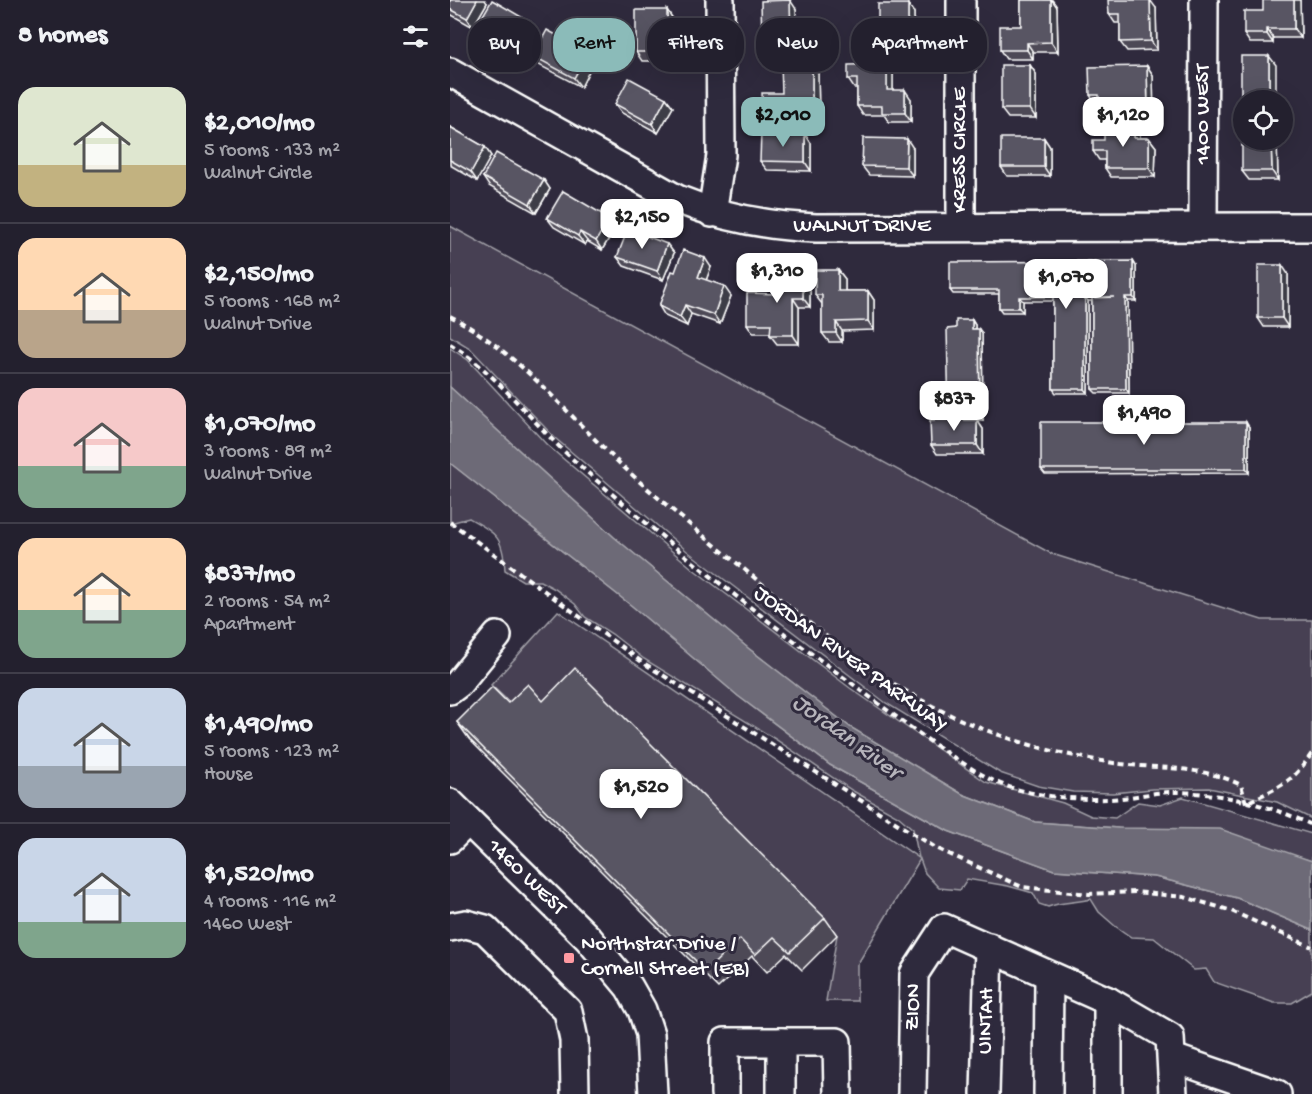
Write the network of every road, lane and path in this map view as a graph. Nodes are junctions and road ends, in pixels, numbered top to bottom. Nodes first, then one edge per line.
1 (720, 0) edge
2 (961, 0) edge
3 (1204, 0) edge
4 (450, 72) edge
5 (712, 213) junction
6 (961, 227) junction
7 (1203, 227) junction
8 (1312, 227) edge
9 (450, 316) edge
10 (450, 344) edge
11 (450, 522) edge
12 (497, 636) dead end
13 (450, 690) edge
14 (1312, 753) edge
15 (1246, 803) junction
16 (456, 821) edge
17 (1312, 825) edge
18 (450, 927) edge
19 (1312, 946) edge
20 (989, 947) junction
21 (1049, 975) junction
22 (1108, 1002) junction
23 (781, 1041) junction
24 (1172, 1048) junction
25 (575, 1094) edge
26 (653, 1094) edge
27 (725, 1094) edge
28 (781, 1094) edge
29 (838, 1094) edge
30 (912, 1094) edge
31 (985, 1094) edge
32 (1048, 1094) edge
33 (1108, 1094) edge
34 (1173, 1094) edge
35 (1274, 1094) edge

1 - 5 street
2 - 6 street, KRESS CIRCLE
3 - 7 street, 1400 WEST
4 - 5 street, WALNUT DRIVE
5 - 6 street, WALNUT DRIVE
6 - 7 street, WALNUT DRIVE
7 - 8 street, WALNUT DRIVE
9 - 15 path
10 - 15 path, JORDAN RIVER PARKWAY
11 - 19 path
12 - 13 street
14 - 15 path
15 - 17 path, JORDAN RIVER PARKWAY
16 - 26 street, 1460 WEST
18 - 25 street
20 - 21 street
20 - 30 street, ZION
20 - 31 street, UINTAH
21 - 22 street
21 - 32 street
22 - 24 street
22 - 33 street
23 - 27 street
23 - 28 street
23 - 29 street
24 - 34 street
24 - 35 street

